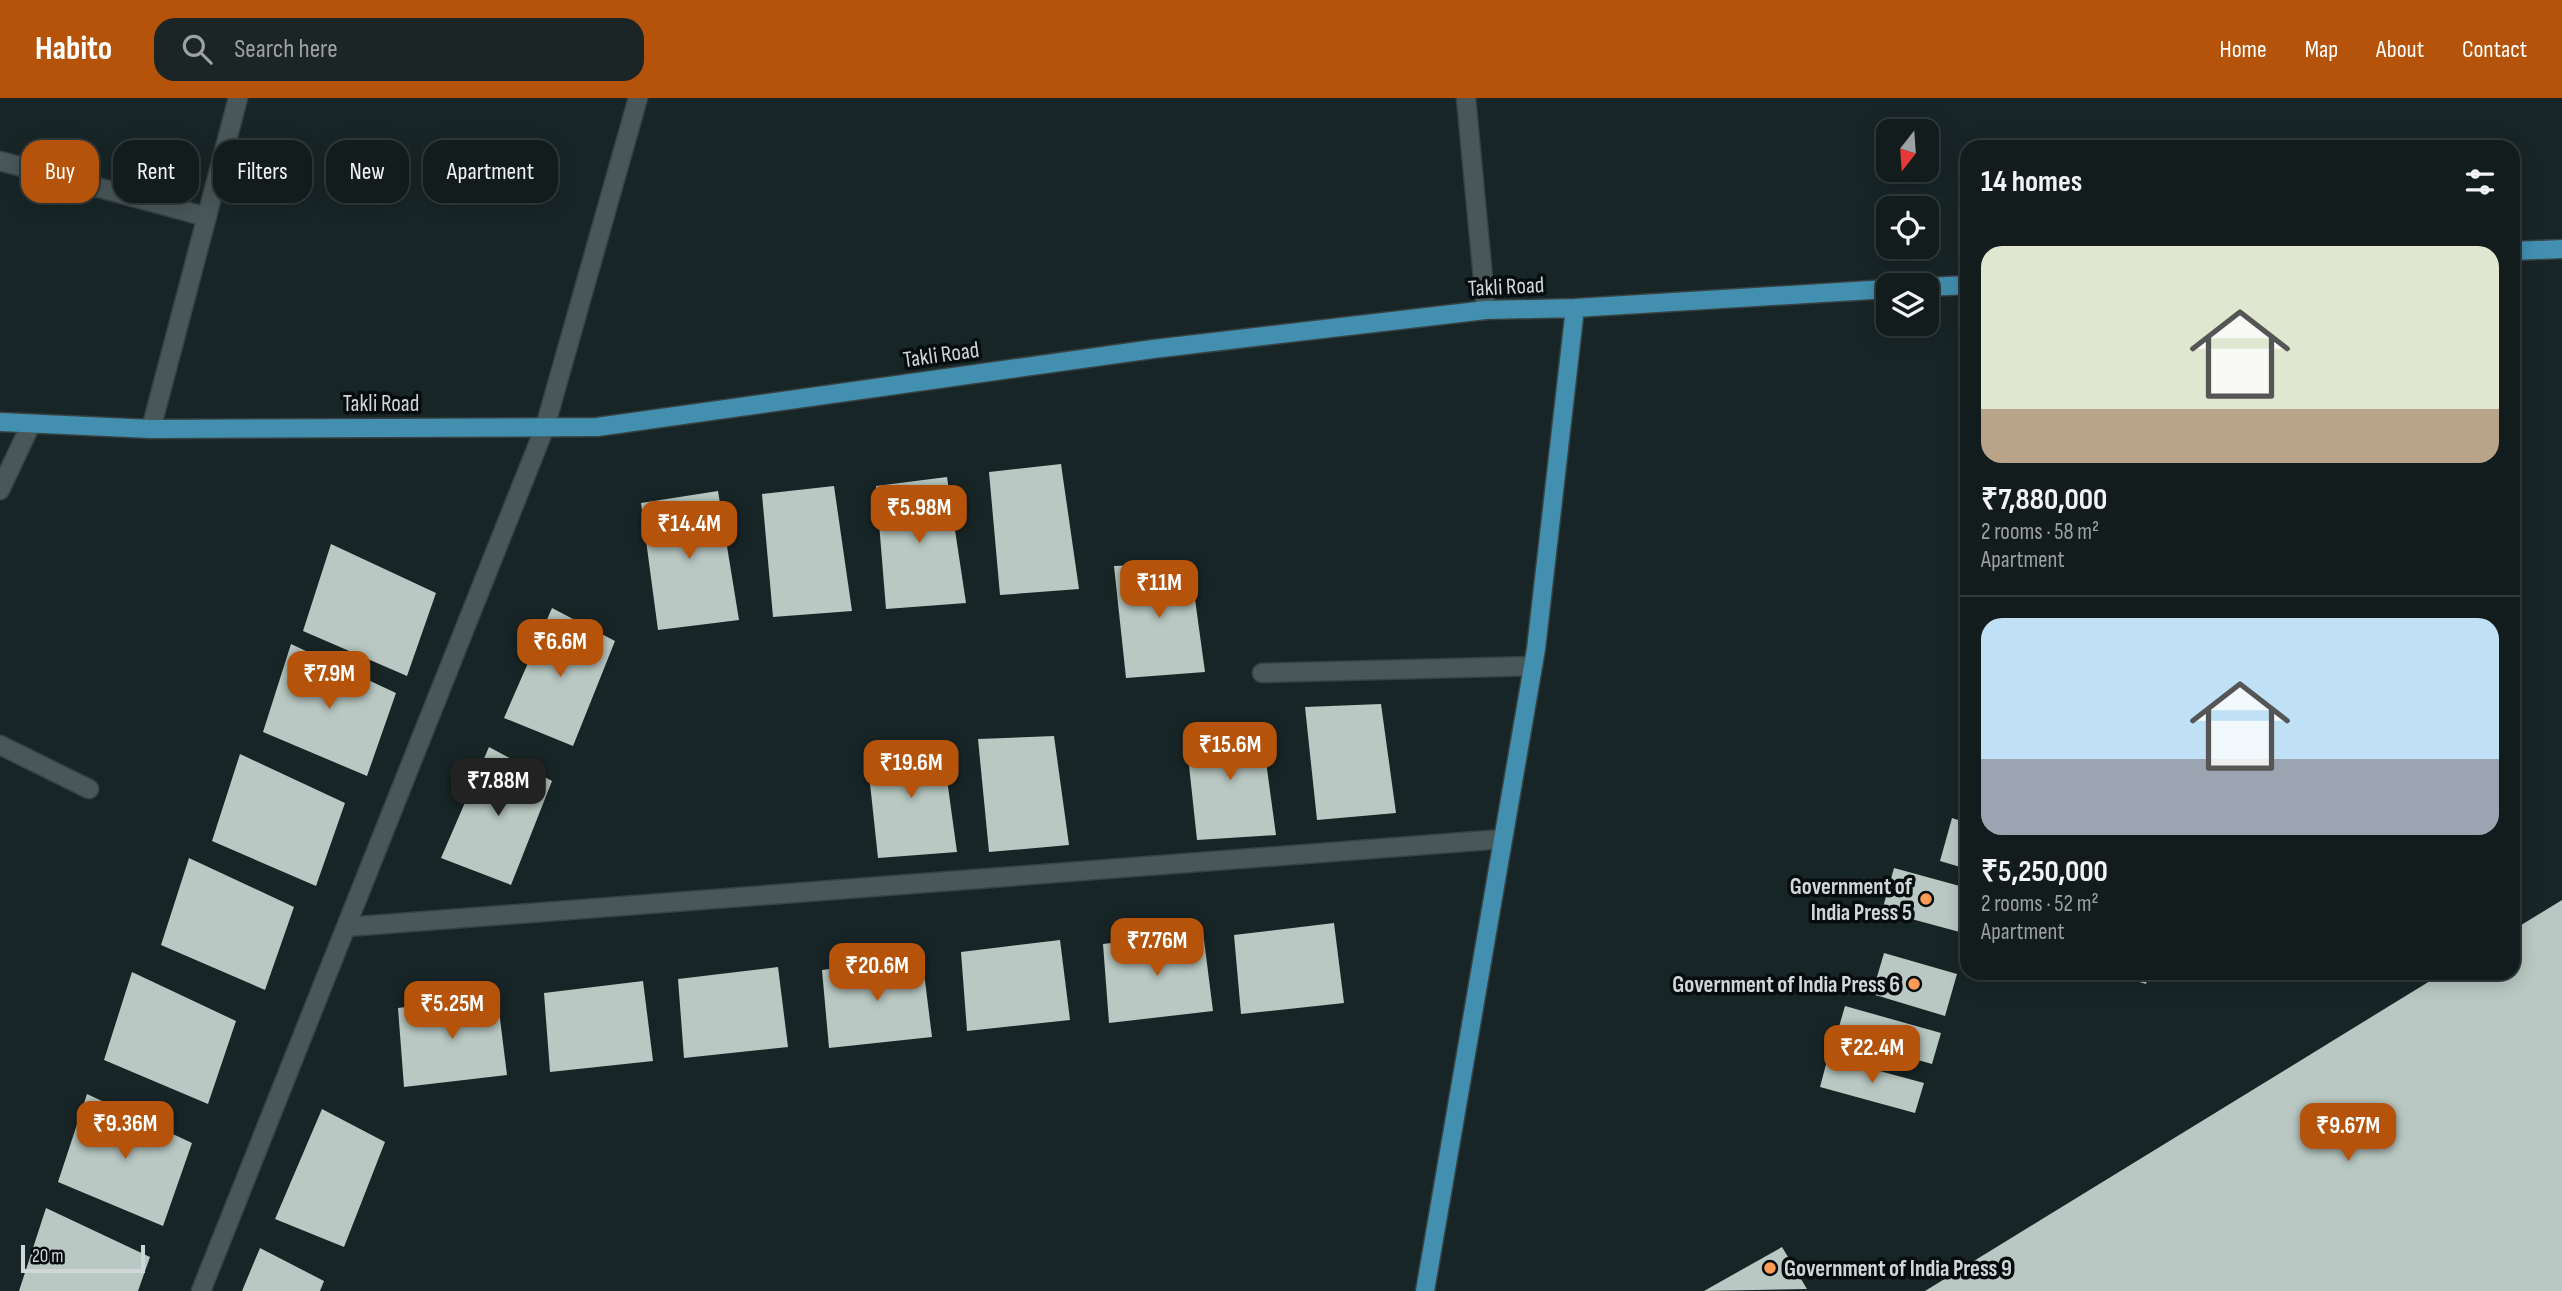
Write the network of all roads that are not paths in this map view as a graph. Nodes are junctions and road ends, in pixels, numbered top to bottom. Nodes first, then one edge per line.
1 (239, 98) edge
2 (638, 98) edge
3 (1466, 98) edge
4 (0, 161) edge
5 (207, 217) junction
6 (2562, 248) edge
7 (2520, 251) edge
8 (1960, 285) edge
9 (1939, 286) edge
10 (1876, 290) edge
11 (1575, 308) junction
12 (1486, 310) junction
13 (0, 422) edge
14 (31, 424) junction
15 (545, 427) junction
16 (151, 429) junction
17 (0, 490) edge
18 (1533, 666) junction
19 (1262, 673) dead end
20 (0, 746) edge
21 (89, 789) dead end
22 (1503, 839) junction
23 (346, 926) junction
24 (201, 1291) edge
25 (1425, 1291) edge

1 - 5 street
2 - 15 street
3 - 12 street
4 - 5 street
5 - 16 street
6 - 7 main road
8 - 9 main road
10 - 11 main road, Takli Road
11 - 12 main road, Takli Road
11 - 18 main road
12 - 15 main road, Takli Road
13 - 14 main road, Takli Road
14 - 16 main road, Takli Road
14 - 17 street
15 - 16 main road, Takli Road
15 - 23 street
18 - 19 street
18 - 22 main road
20 - 21 street
22 - 23 street
22 - 25 main road
23 - 24 street

